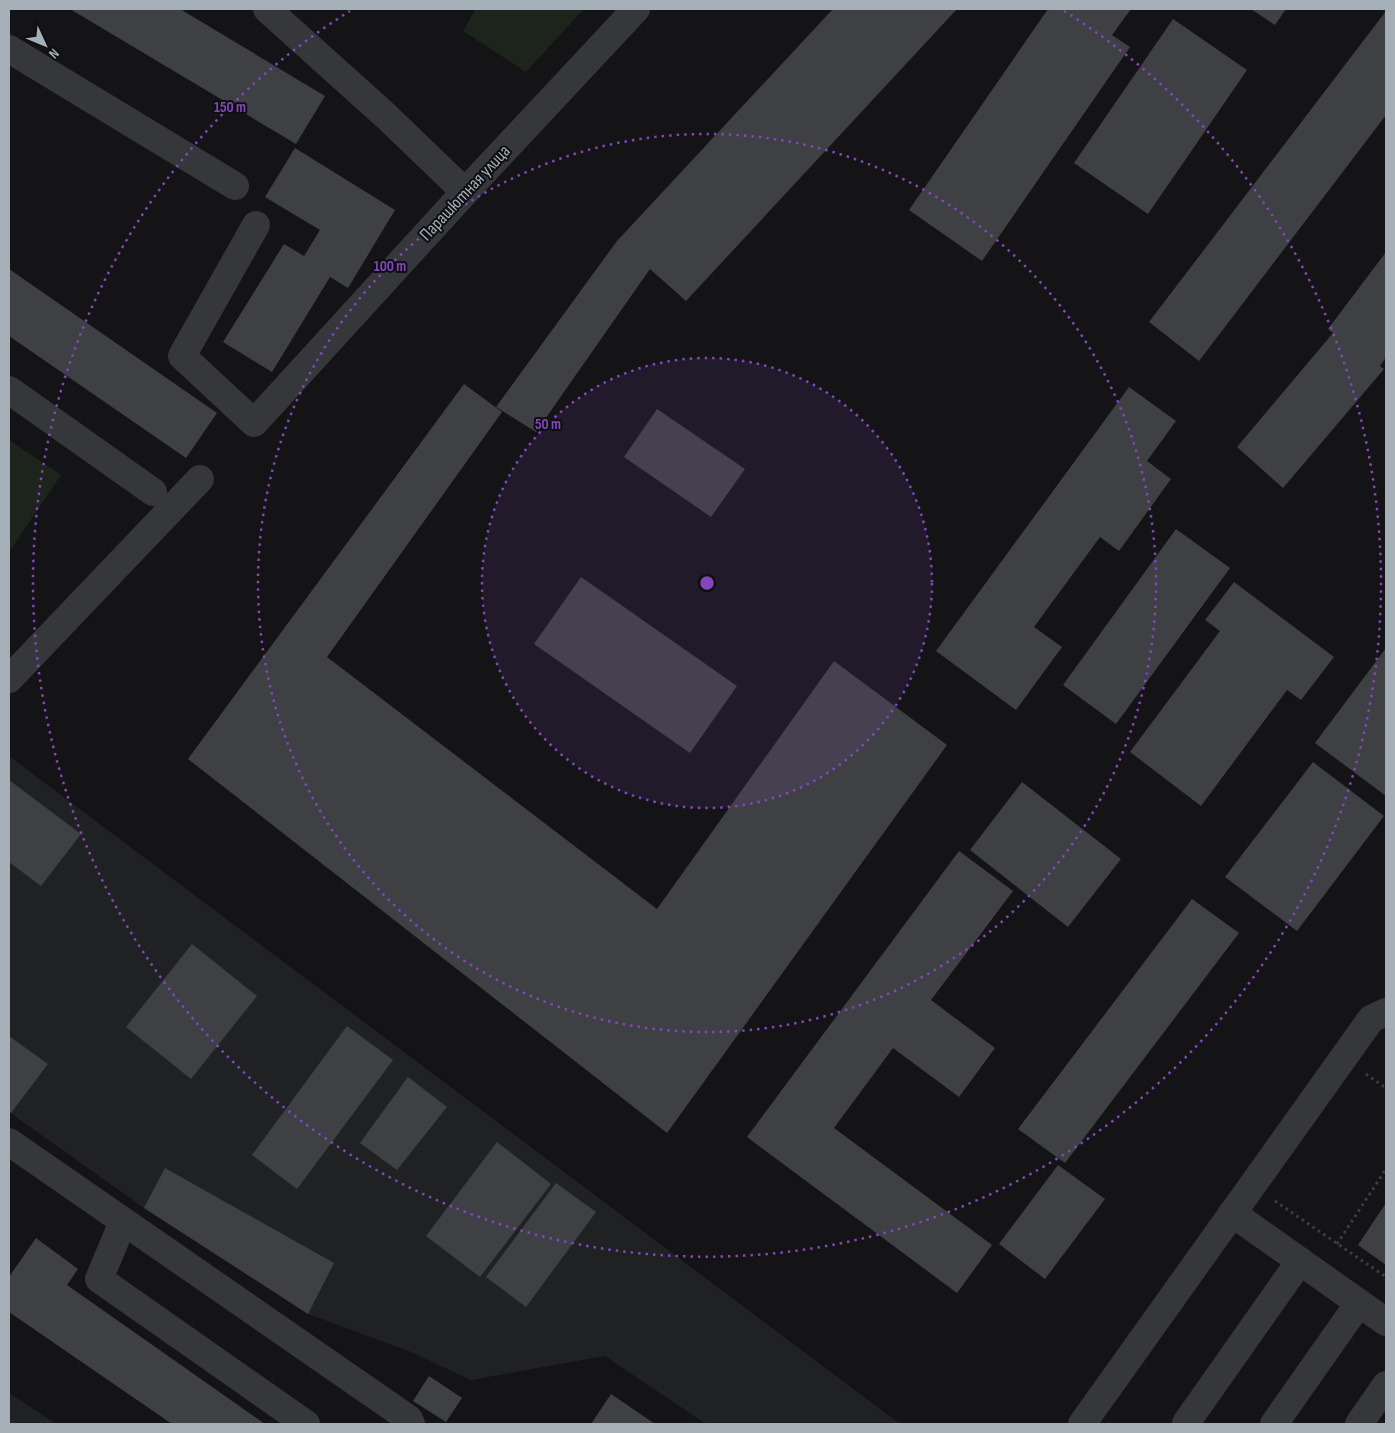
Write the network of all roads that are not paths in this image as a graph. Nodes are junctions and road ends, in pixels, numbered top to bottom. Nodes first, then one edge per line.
1 (267, 9) edge
2 (636, 9) edge
3 (9, 49) edge
4 (235, 186) dead end
5 (465, 192) junction
6 (256, 225) dead end
7 (9, 390) edge
8 (200, 479) dead end
9 (153, 492) dead end
10 (14, 665) edge
11 (1386, 1012) edge
12 (11, 1148) edge
13 (1232, 1213) junction
14 (123, 1222) junction
15 (1300, 1261) junction
16 (1359, 1303) junction
17 (1386, 1322) edge
18 (1386, 1385) edge
19 (1186, 1423) edge
20 (306, 1424) edge
21 (411, 1424) edge
22 (1082, 1424) edge
23 (1274, 1424) edge
24 (1359, 1424) edge

1 - 5 street
2 - 5 street, Парашютная улица
3 - 4 street
5 - 6 street, Парашютная улица
7 - 9 street
8 - 10 street
11 - 13 street
12 - 14 street
13 - 15 street
13 - 22 street
14 - 20 street
14 - 21 street
15 - 16 street
15 - 19 street
16 - 17 street
16 - 23 street
18 - 24 street

